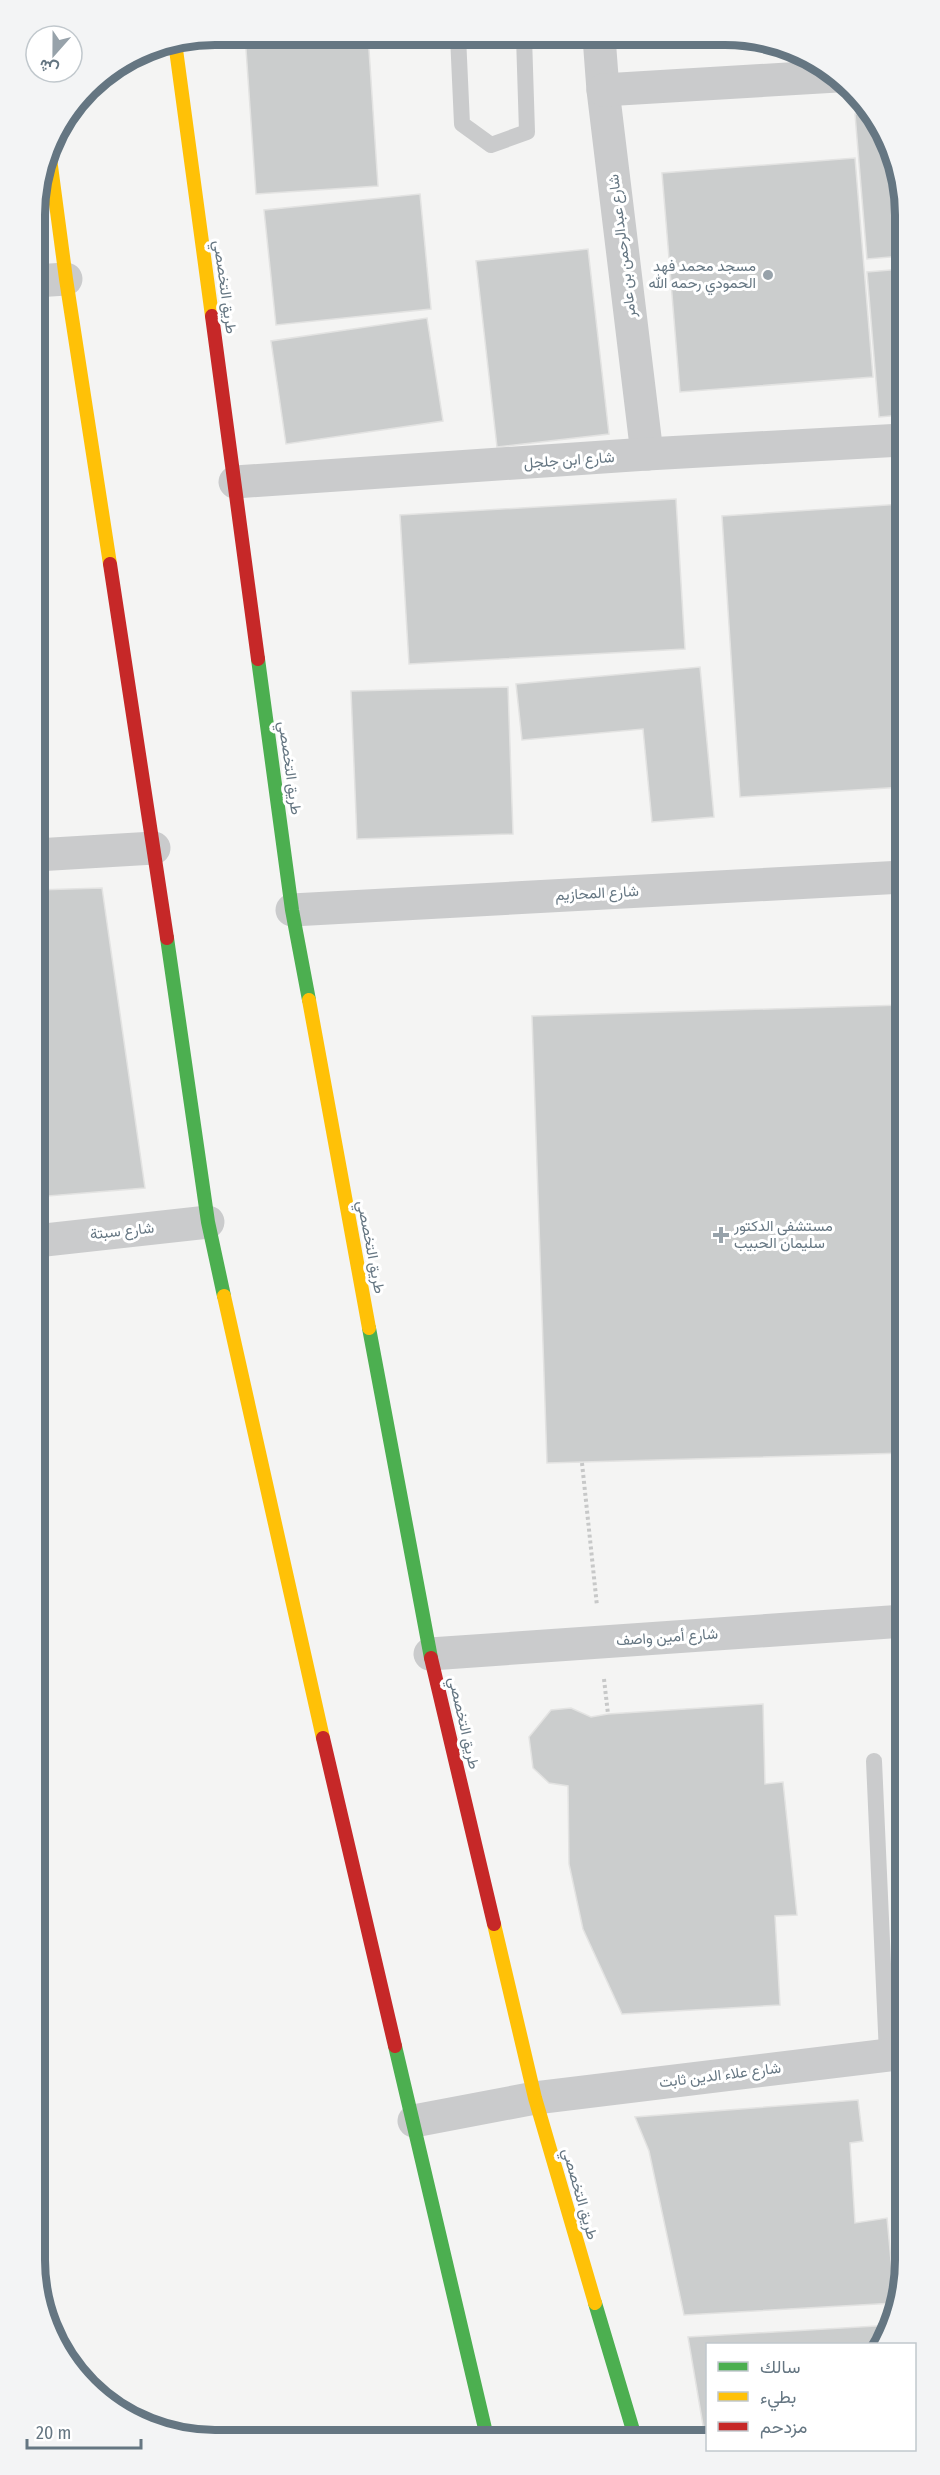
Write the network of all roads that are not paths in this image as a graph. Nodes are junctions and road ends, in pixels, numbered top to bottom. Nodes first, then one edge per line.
1 (458, 45) edge
2 (524, 45) edge
3 (600, 45) edge
4 (176, 50) edge
5 (823, 77) edge
6 (603, 90) junction
7 (49, 179) edge
8 (50, 280) edge
9 (895, 440) edge
10 (647, 454) junction
11 (235, 482) junction
12 (154, 848) junction
13 (45, 854) edge
14 (895, 877) edge
15 (292, 910) junction
16 (208, 1222) junction
17 (45, 1240) edge
18 (895, 1622) edge
19 (430, 1654) junction
20 (874, 1761) dead end
21 (895, 2041) edge
22 (895, 2054) edge
23 (535, 2098) junction
24 (414, 2121) junction
25 (485, 2430) edge
26 (633, 2430) edge

1 - 2 lane
3 - 6 street, شارع عبدالرحمن بن عامر
4 - 11 main road, طريق التخصصي
5 - 6 street
6 - 10 street, شارع عبدالرحمن بن عامر
7 - 8 main road
8 - 12 main road
9 - 10 street, شارع ابن جلجل
10 - 11 street, شارع ابن جلجل
11 - 15 main road, طريق التخصصي
12 - 13 street
12 - 16 main road
14 - 15 street, شارع المحازيم
15 - 19 main road, طريق التخصصي
16 - 17 street, شارع سبتة
16 - 24 main road
18 - 19 street, شارع أمين واصف
19 - 23 main road, طريق التخصصي
20 - 21 lane
22 - 23 street, شارع علاء الدين ثابت
23 - 24 street, شارع علاء الدين ثابت
23 - 26 main road, طريق التخصصي
24 - 25 main road

